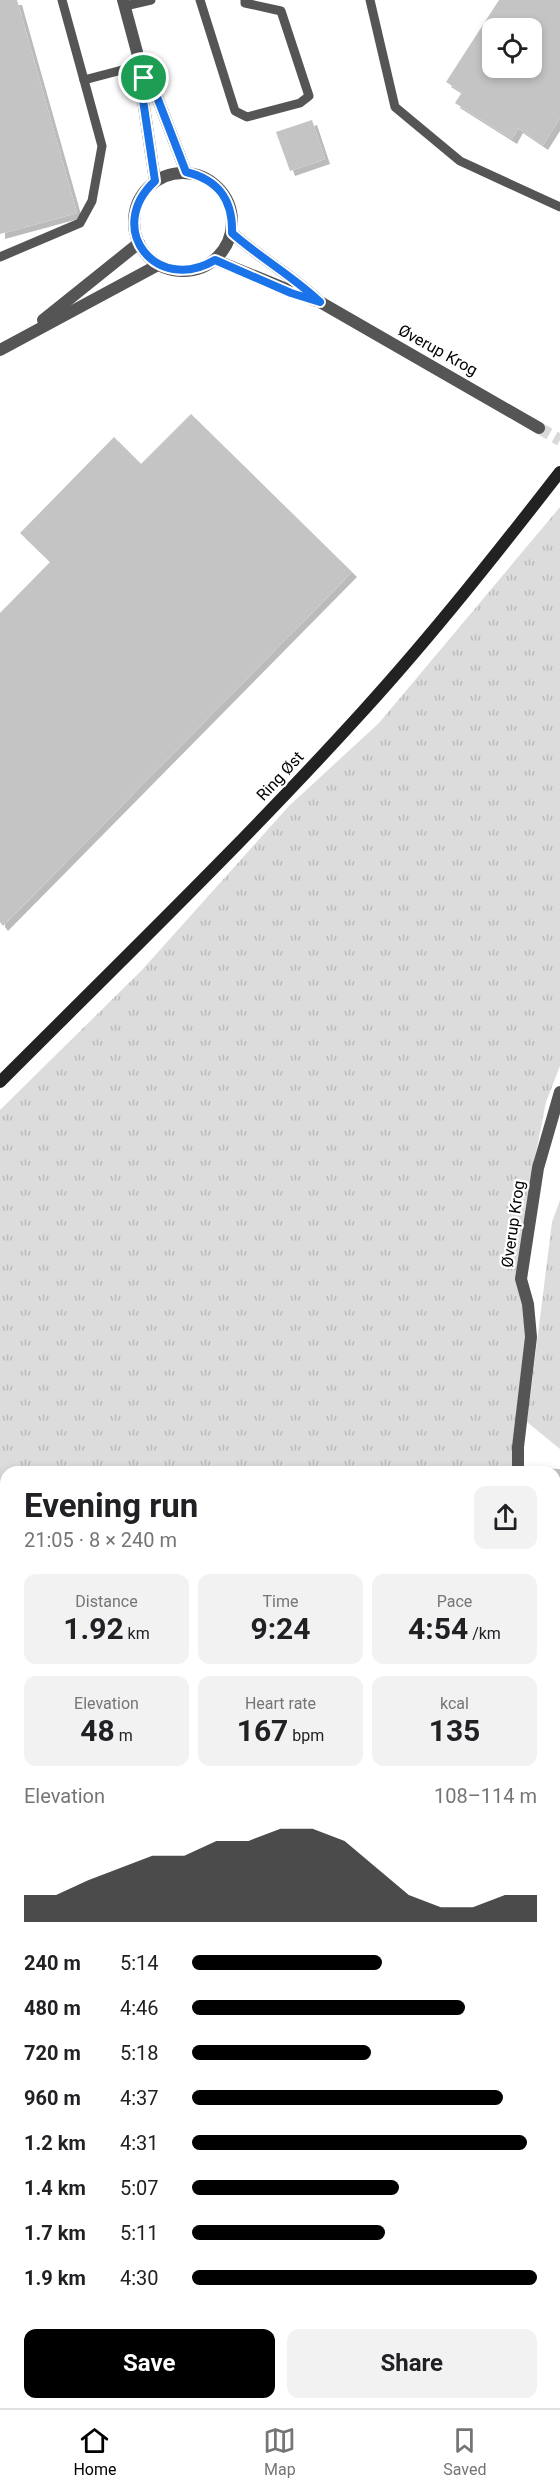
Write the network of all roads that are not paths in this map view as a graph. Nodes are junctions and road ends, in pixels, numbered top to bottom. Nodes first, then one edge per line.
1 (62, 0) edge
2 (151, 0) edge
3 (200, 0) edge
4 (245, 0) edge
5 (370, 0) edge
6 (124, 3) edge
7 (141, 64) junction
8 (144, 78) junction
9 (84, 80) junction
10 (186, 172) junction
11 (155, 181) junction
12 (560, 207) edge
13 (232, 233) junction
14 (138, 243) junction
15 (0, 257) edge
16 (215, 260) junction
17 (158, 265) junction
18 (320, 302) junction
19 (19, 340) junction
20 (0, 350) edge
21 (539, 428) tunnel mouth
22 (560, 472) edge
23 (0, 1082) edge
24 (560, 1092) edge
25 (518, 1466) edge

1 - 9 lane
2 - 6 lane
3 - 4 lane
5 - 12 lane
6 - 7 street
7 - 8 street
7 - 9 lane
8 - 10 street
8 - 11 street
9 - 15 lane
10 - 11 street
10 - 13 street
11 - 14 street
13 - 16 street
13 - 18 street, Øverup Krog
14 - 17 street
14 - 19 street
16 - 17 street
16 - 18 street, Øverup Krog
17 - 19 street
18 - 21 street, Øverup Krog
19 - 20 street
22 - 23 main road, Ring Øst
24 - 25 street, Øverup Krog

